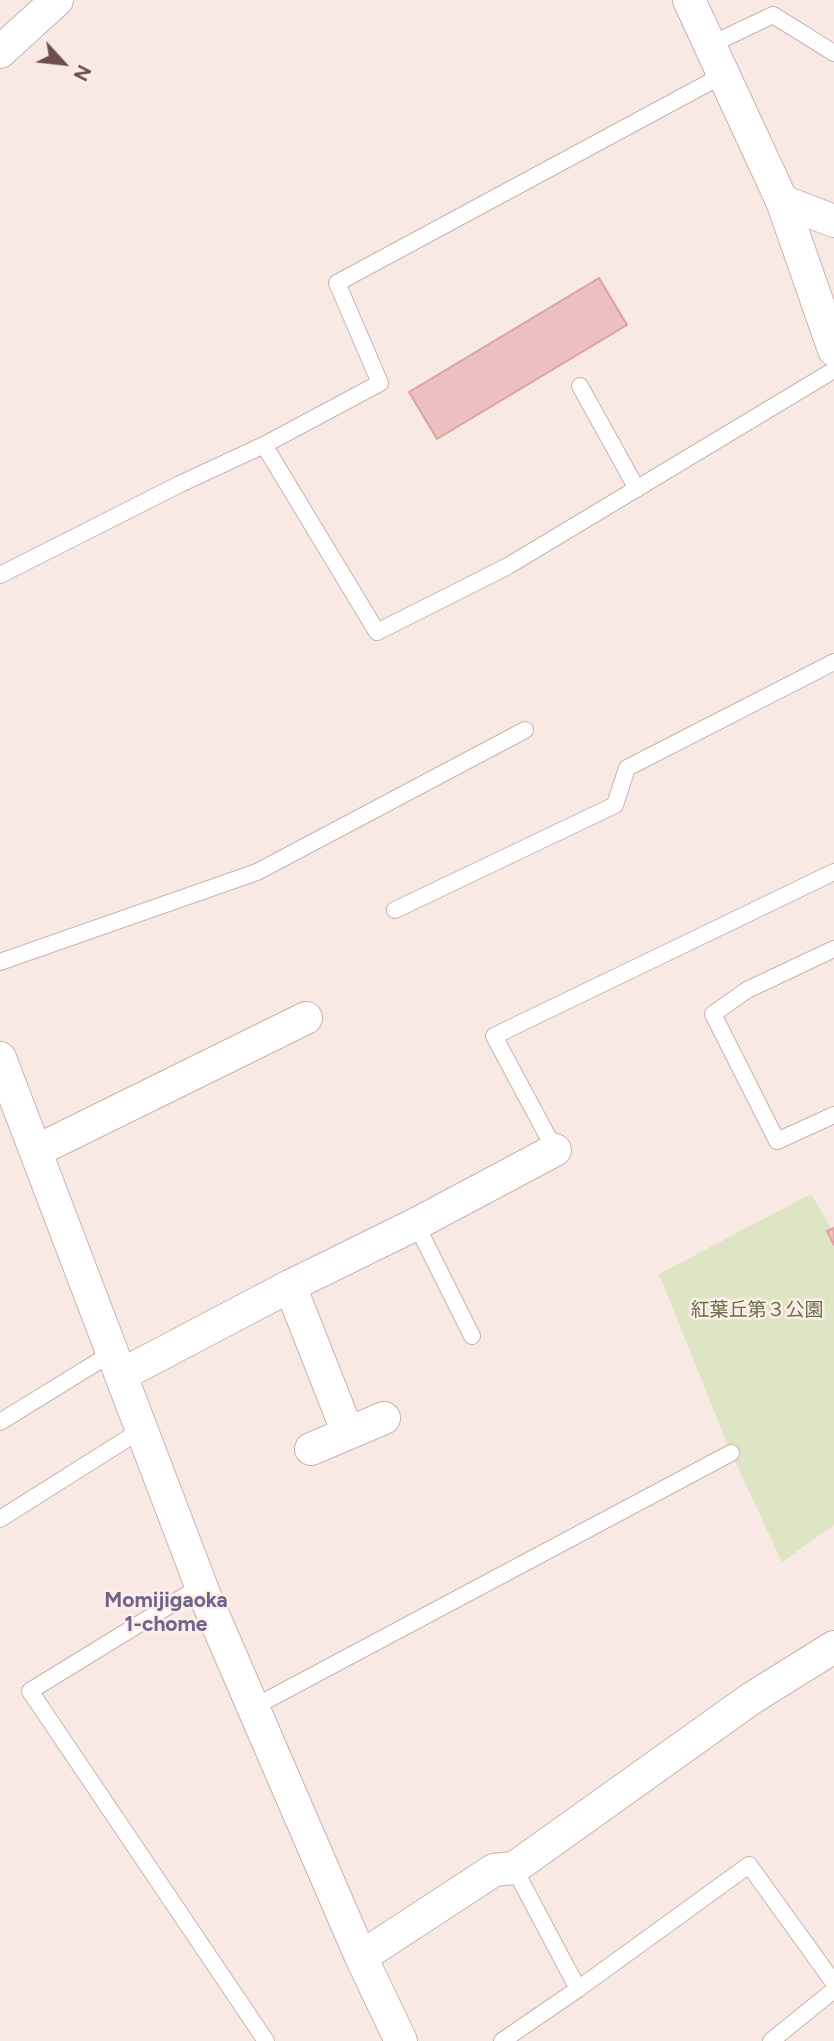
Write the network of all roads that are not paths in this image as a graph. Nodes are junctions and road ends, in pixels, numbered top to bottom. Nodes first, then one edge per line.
1 (57, 0) edge
2 (690, 0) edge
3 (710, 45) junction
4 (0, 52) edge
5 (834, 53) edge
6 (723, 75) junction
7 (782, 201) junction
8 (834, 221) edge
9 (834, 350) edge
10 (834, 370) edge
11 (580, 386) dead end
12 (264, 445) junction
13 (637, 489) junction
14 (0, 575) edge
15 (834, 662) edge
16 (525, 730) dead end
17 (834, 872) edge
18 (395, 910) dead end
19 (834, 949) edge
20 (0, 962) edge
21 (306, 1018) dead end
22 (0, 1058) edge
23 (834, 1115) edge
24 (555, 1150) joint
25 (36, 1151) junction
26 (416, 1224) junction
27 (290, 1286) junction
28 (472, 1336) dead end
29 (117, 1364) junction
30 (384, 1419) dead end
31 (0, 1422) edge
32 (141, 1430) junction
33 (348, 1433) junction
34 (311, 1449) dead end
35 (731, 1452) dead end
36 (0, 1519) edge
37 (201, 1586) junction
38 (834, 1647) edge
39 (254, 1707) junction
40 (514, 1868) junction
41 (361, 1957) junction
42 (834, 1983) edge
43 (578, 1989) junction
44 (834, 1990) edge
45 (266, 2041) edge
46 (401, 2041) edge
47 (502, 2041) edge
48 (771, 2041) edge

1 - 4 street
2 - 3 street
3 - 5 lane
3 - 6 street
6 - 7 street
6 - 12 lane
7 - 8 street
7 - 9 street
10 - 13 lane
11 - 13 lane
12 - 13 lane
12 - 14 lane
15 - 18 lane
16 - 20 lane
17 - 24 lane
19 - 23 lane
21 - 25 street
22 - 25 street
24 - 26 street
25 - 29 street
26 - 27 street
26 - 28 lane
27 - 29 street
27 - 33 street
29 - 31 lane
29 - 32 street
30 - 33 street
32 - 36 lane
32 - 37 street
33 - 34 street
35 - 39 lane
37 - 39 street
37 - 45 lane
38 - 40 street
39 - 41 street
40 - 41 street
40 - 43 lane
41 - 46 street
42 - 43 lane
43 - 47 lane
44 - 48 lane

